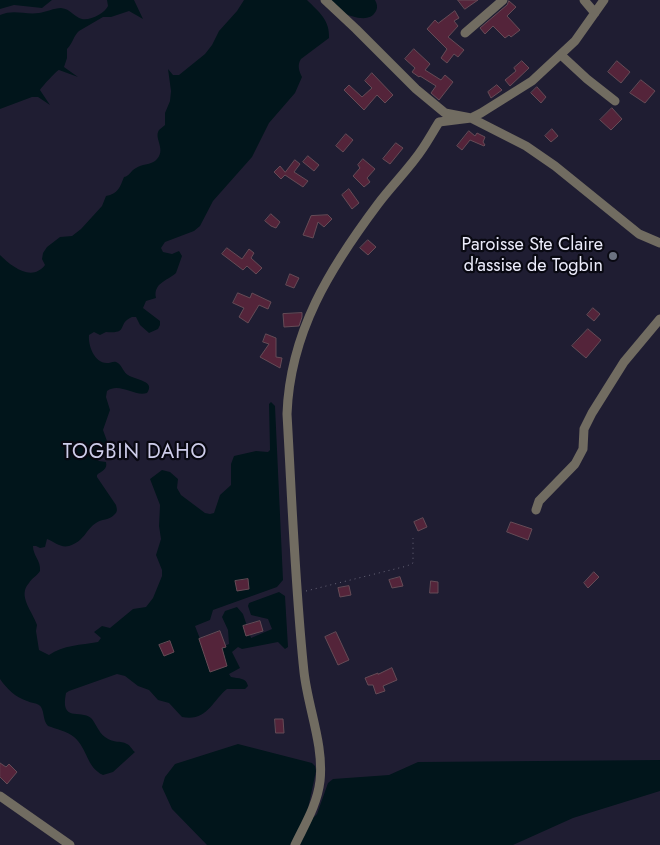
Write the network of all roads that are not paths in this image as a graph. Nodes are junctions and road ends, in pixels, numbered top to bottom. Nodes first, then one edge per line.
1 (324, 0) edge
2 (503, 0) edge
3 (584, 0) edge
4 (604, 0) edge
5 (595, 13) junction
6 (465, 33) dead end
7 (560, 55) junction
8 (615, 101) dead end
9 (471, 118) junction
10 (660, 243) edge
11 (660, 319) edge
12 (536, 510) dead end
13 (0, 796) edge
14 (297, 842) edge
15 (70, 845) edge

1 - 9 street
2 - 6 street
3 - 5 street
4 - 5 street
5 - 7 street
7 - 8 street
7 - 9 street
9 - 10 street
9 - 14 street
11 - 12 street
13 - 15 street

